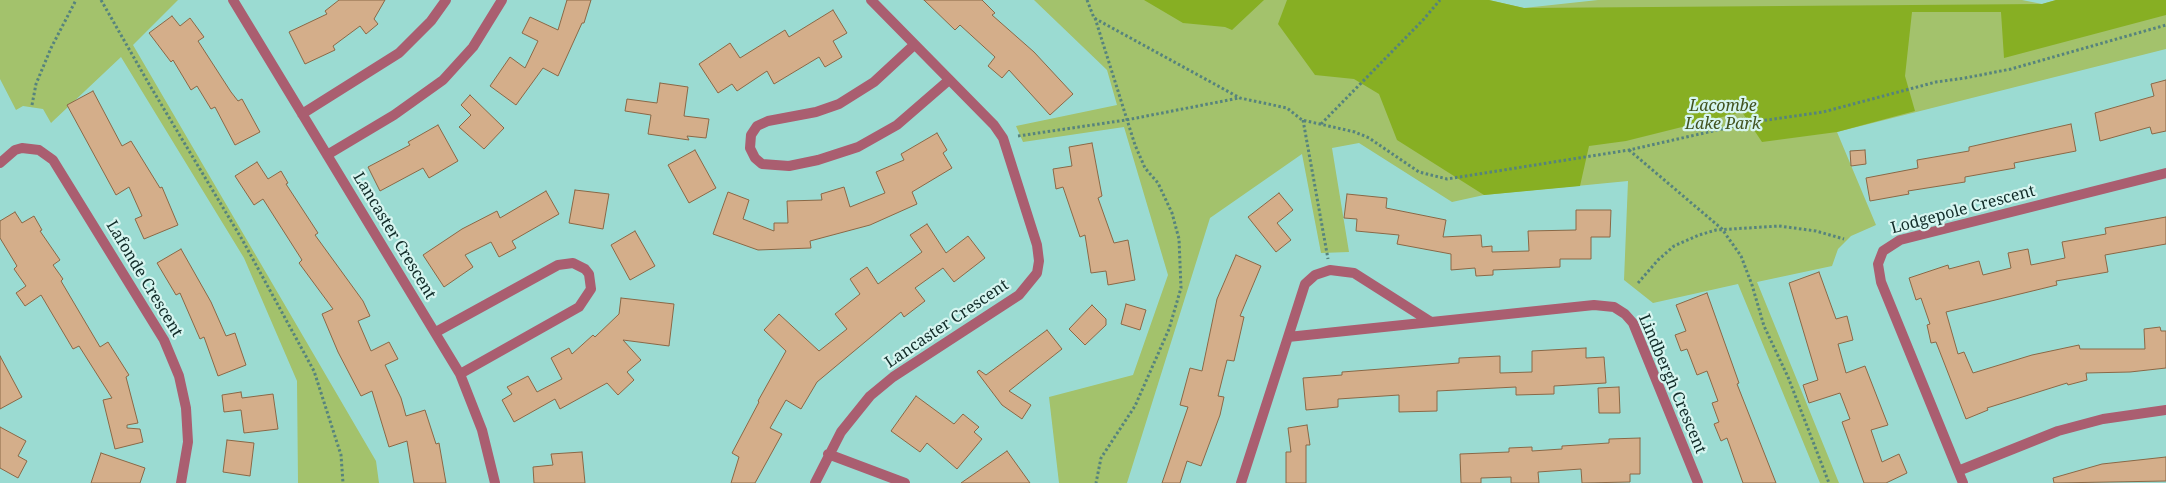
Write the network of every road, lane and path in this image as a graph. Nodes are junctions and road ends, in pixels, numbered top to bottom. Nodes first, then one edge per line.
1 (76, 0) edge
2 (101, 0) edge
3 (233, 0) edge
4 (446, 0) edge
5 (502, 0) edge
6 (871, 0) edge
7 (1087, 0) edge
8 (1440, 0) edge
9 (1094, 18) junction
10 (2166, 25) edge
11 (914, 46) junction
12 (948, 80) junction
13 (1240, 98) junction
14 (32, 105) dead end
15 (302, 114) junction
16 (1126, 120) junction
17 (1302, 120) junction
18 (1320, 124) junction
19 (1018, 136) dead end
20 (1629, 150) junction
21 (328, 155) junction
22 (0, 162) edge
23 (2166, 173) edge
24 (1722, 229) junction
25 (1844, 239) dead end
26 (1328, 260) dead end
27 (1638, 284) dead end
28 (1431, 322) junction
29 (436, 332) junction
30 (1288, 338) junction
31 (460, 374) junction
32 (2166, 410) edge
33 (828, 454) junction
34 (1958, 471) junction
35 (181, 483) edge
36 (343, 483) edge
37 (495, 483) edge
38 (815, 483) edge
39 (905, 483) edge
40 (1096, 483) edge
41 (1241, 483) edge
42 (1698, 483) edge
43 (1829, 483) edge
44 (1963, 483) edge

1 - 14 path
2 - 36 path
3 - 15 street, Lancaster Crescent
4 - 15 street
5 - 21 street
6 - 11 street, Lancaster Crescent
7 - 9 path
8 - 18 path
9 - 13 path
9 - 16 path
10 - 20 path
11 - 12 street, Lancaster Crescent
11 - 12 street
12 - 33 street, Lancaster Crescent
13 - 16 path
13 - 17 path
15 - 21 street, Lancaster Crescent
16 - 19 path
16 - 40 path
17 - 18 path
17 - 26 path
18 - 20 path
20 - 24 path
21 - 29 street, Lancaster Crescent
22 - 35 street, Lafonde Crescent
23 - 34 street, Lodgepole Crescent
24 - 25 path
24 - 27 path
24 - 43 path
28 - 30 street, Lindbergh Crescent
28 - 30 street
28 - 42 street, Lindbergh Crescent
29 - 31 street, Lancaster Crescent
29 - 31 street
30 - 41 street
31 - 37 street, Lancaster Crescent
32 - 34 street
33 - 38 street, Lancaster Crescent
33 - 39 street
34 - 44 street, Lodgepole Crescent

